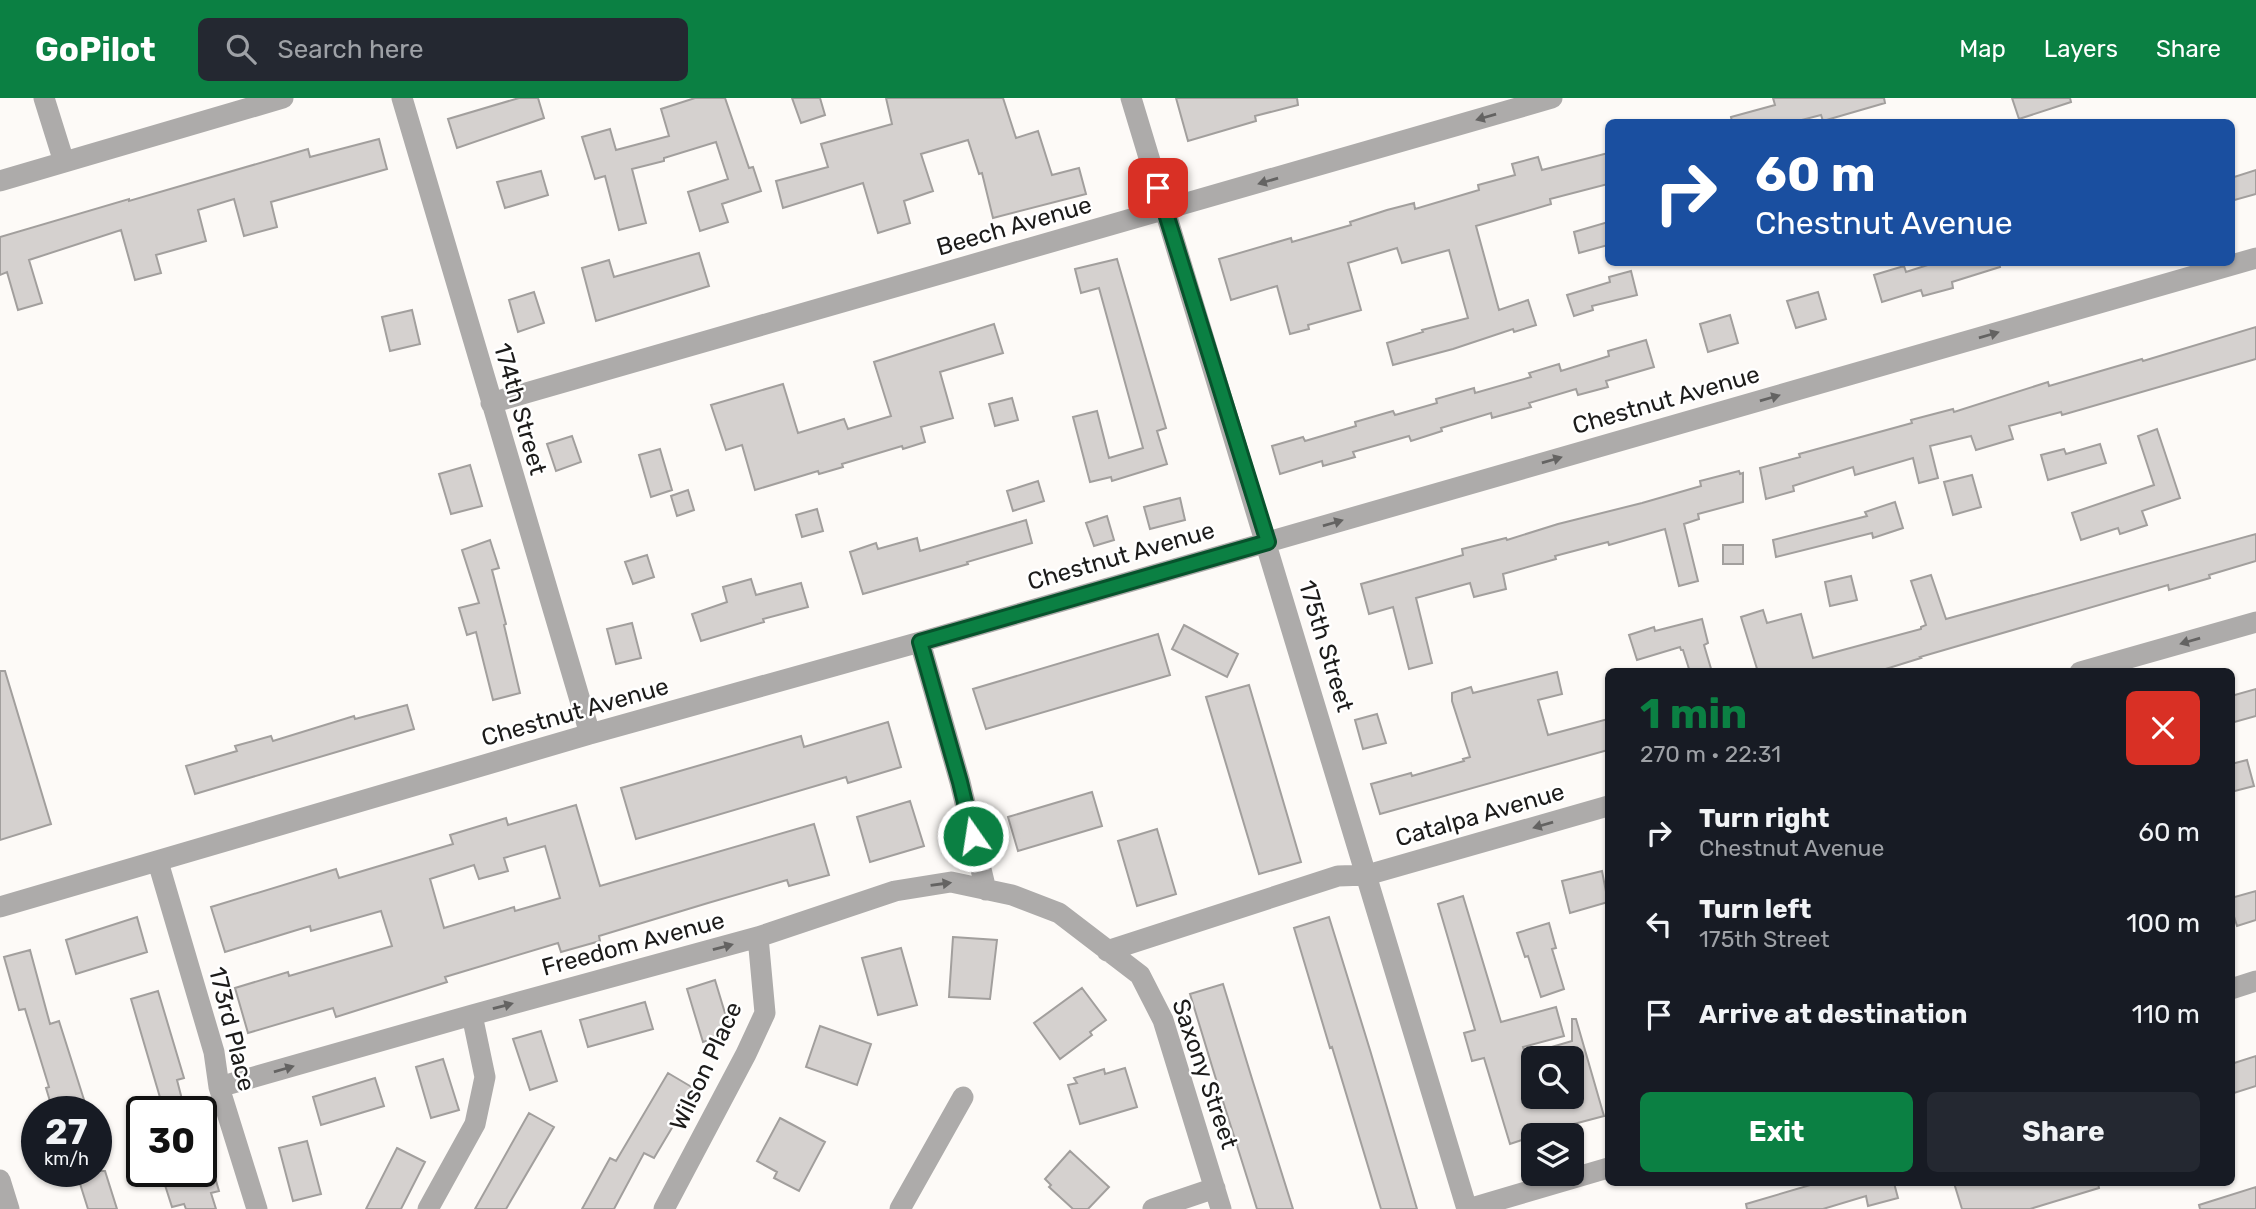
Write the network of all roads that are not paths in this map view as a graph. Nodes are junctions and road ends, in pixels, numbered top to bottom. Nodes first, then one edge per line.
1 (44, 98) edge
2 (283, 98) edge
3 (402, 98) edge
4 (1131, 98) edge
5 (1552, 98) edge
6 (64, 162) junction
7 (0, 181) edge
8 (1165, 211) junction
9 (2256, 258) edge
10 (2235, 264) edge
11 (2228, 266) edge
12 (491, 403) junction
13 (1268, 542) junction
14 (2256, 622) edge
15 (920, 642) junction
16 (2094, 668) edge
17 (590, 734) junction
18 (1605, 807) edge
19 (158, 862) junction
20 (1367, 875) junction
21 (986, 890) junction
22 (0, 907) edge
23 (1059, 913) joint
24 (758, 937) junction
25 (1107, 951) junction
26 (2256, 981) edge
27 (2235, 988) edge
28 (472, 1014) junction
29 (219, 1087) junction
30 (962, 1097) dead end
31 (1605, 1169) edge
32 (0, 1180) edge
33 (1215, 1188) junction
34 (9, 1209) edge
35 (257, 1209) edge
36 (428, 1209) edge
37 (664, 1209) edge
38 (900, 1209) edge
39 (1153, 1209) edge
40 (1222, 1209) edge
41 (1468, 1209) edge

1 - 6 street
2 - 6 street
3 - 12 street, 174th Street
4 - 8 street, 175th Street
5 -> 8 street, Beech Avenue
6 - 7 street
8 - 12 street, Beech Avenue
8 - 13 street, 175th Street
10 -> 9 street, Chestnut Avenue
13 -> 11 street, Chestnut Avenue
12 - 17 street, 174th Street
13 - 15 street, Chestnut Avenue
13 - 20 street, 175th Street
14 -> 16 street
15 - 17 street, Chestnut Avenue
15 - 21 street
17 - 19 street, Chestnut Avenue
18 -> 20 street, Catalpa Avenue
19 - 22 street, Chestnut Avenue
19 - 29 street, 173rd Place
20 - 25 street, Catalpa Avenue
20 - 41 street, 175th Street
21 - 23 street, Freedom Avenue
24 -> 21 street, Freedom Avenue
23 - 25 street, Saxony Street
28 -> 24 street, Freedom Avenue
24 - 37 street, Wilson Place
25 - 33 street, Saxony Street
26 - 27 street
29 -> 28 street, Freedom Avenue
28 - 36 street
29 - 35 street, 173rd Place
30 - 38 street
31 - 41 street
32 - 34 street
33 - 39 street
33 - 40 street, Saxony Street

